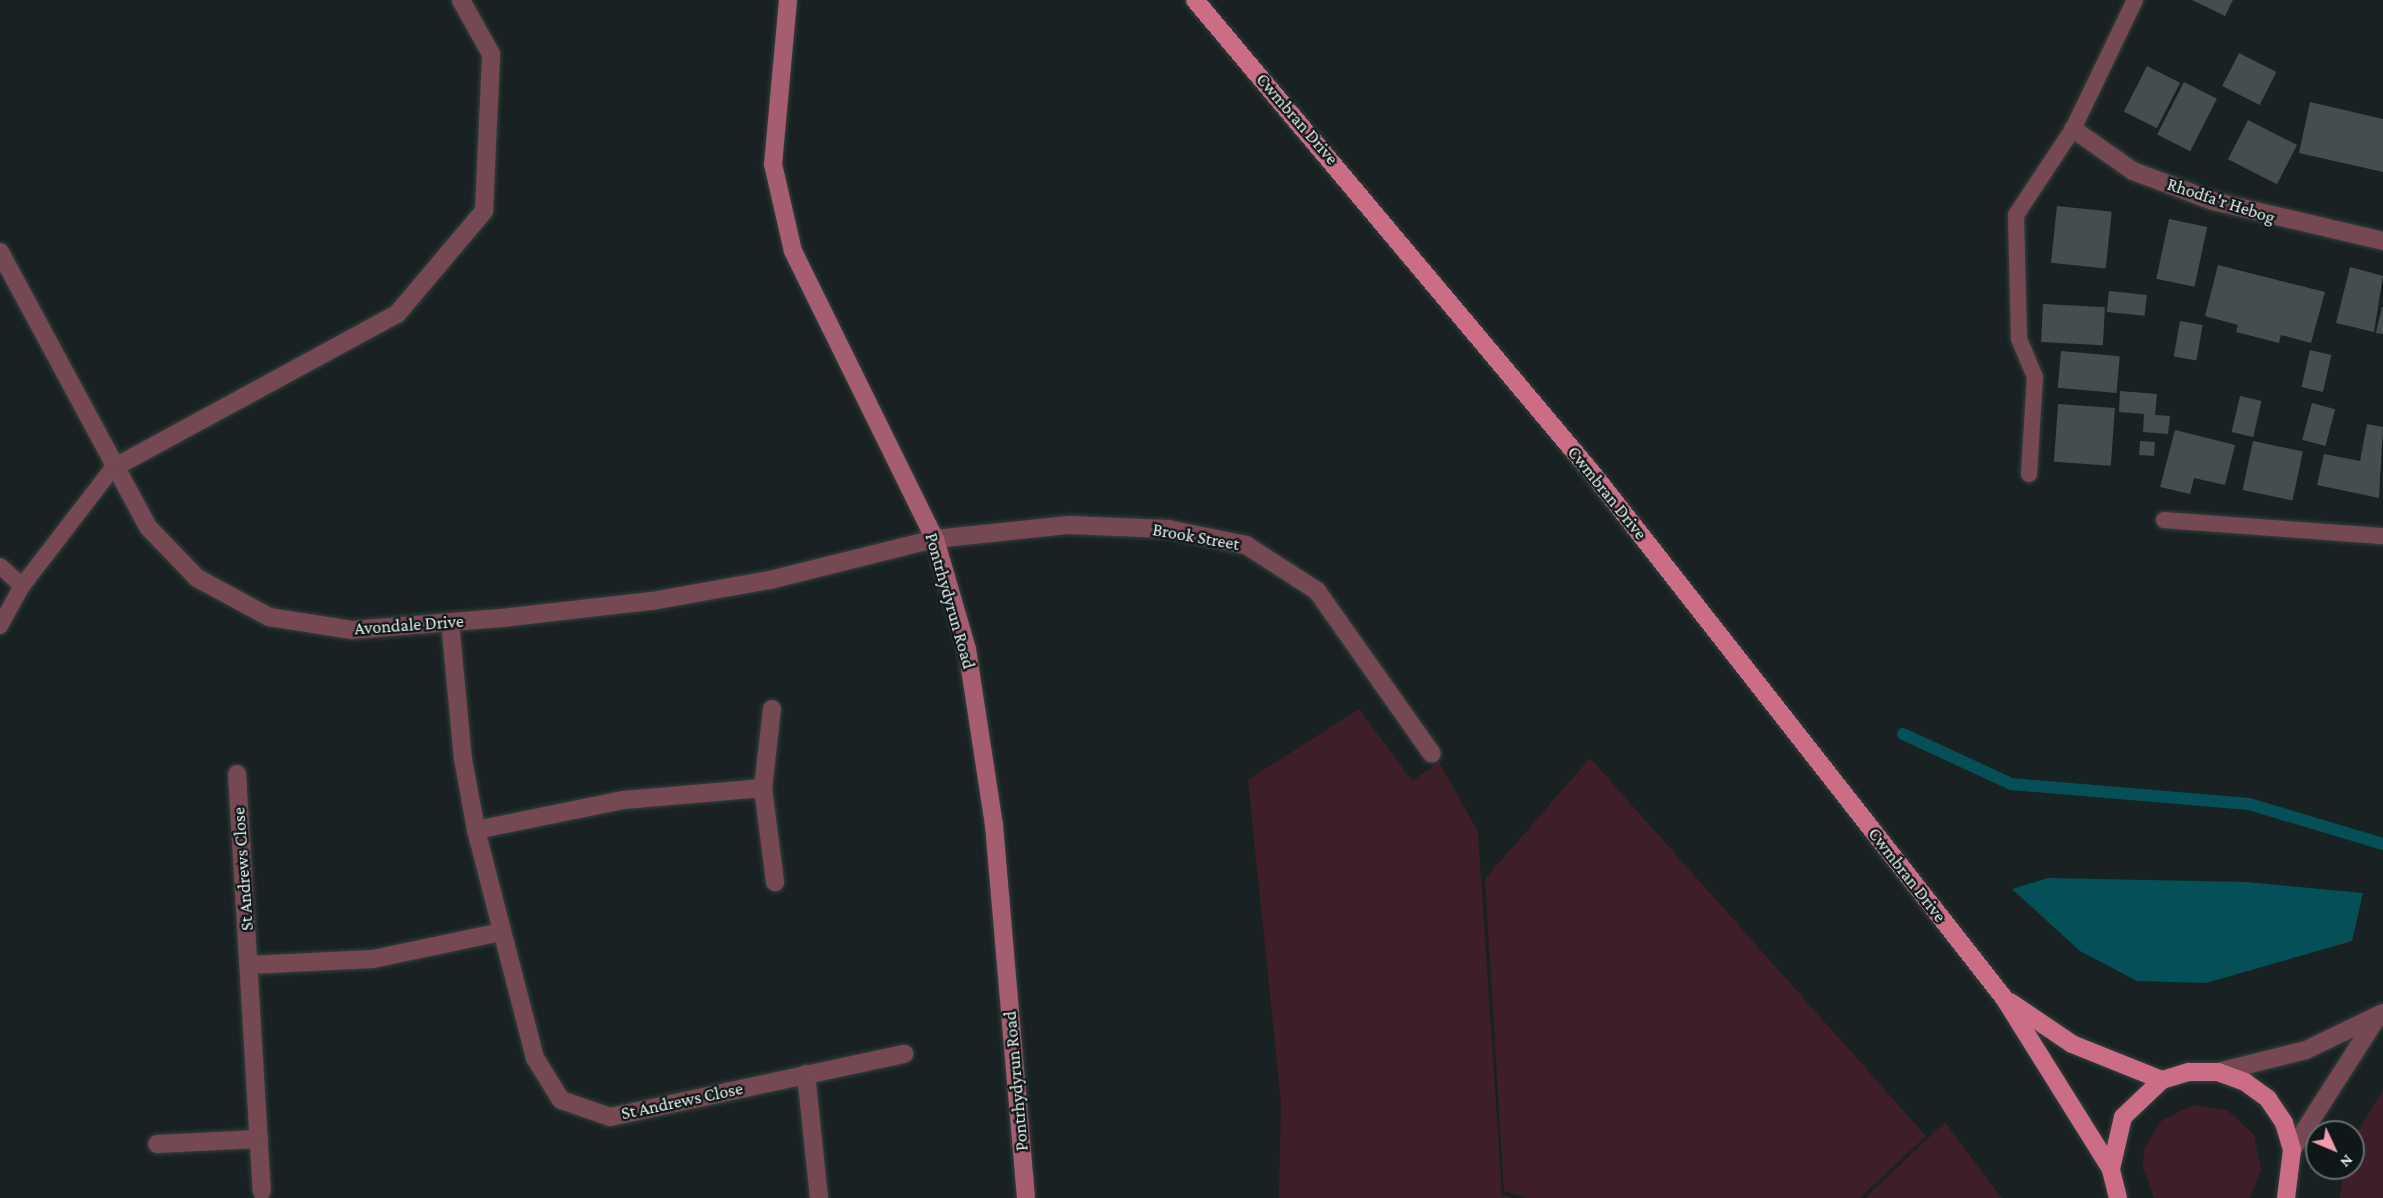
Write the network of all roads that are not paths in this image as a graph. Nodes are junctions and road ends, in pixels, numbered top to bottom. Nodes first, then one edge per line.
1 (461, 0) edge
2 (788, 0) edge
3 (1195, 0) edge
4 (2135, 0) edge
5 (2073, 129) junction
6 (2383, 241) edge
7 (0, 252) edge
8 (113, 468) junction
9 (2028, 474) dead end
10 (2164, 520) dead end
11 (2383, 536) edge
12 (935, 538) junction
13 (0, 566) edge
14 (22, 586) junction
15 (450, 622) junction
16 (0, 626) edge
17 (772, 709) dead end
18 (1432, 754) dead end
19 (237, 774) dead end
20 (763, 788) junction
21 (477, 830) junction
22 (775, 882) dead end
23 (501, 932) junction
24 (249, 965) junction
25 (2004, 998) junction
26 (2380, 1015) edge
27 (904, 1054) dead end
28 (2218, 1072) junction
29 (806, 1074) junction
30 (2162, 1080) junction
31 (259, 1139) junction
32 (157, 1144) dead end
33 (2292, 1150) junction
34 (2111, 1169) junction
35 (262, 1191) dead end
36 (819, 1198) edge
37 (1026, 1198) edge
38 (2118, 1198) edge
39 (2286, 1198) edge

1 - 8 street
2 - 12 street, Pontrhydyrun Road
3 - 25 main road, Cwmbran Drive
4 - 5 lane
5 - 6 street, Rhodfa'r Hebog
5 - 9 lane
7 - 8 street, Avondale Drive
8 - 14 lane
8 - 15 street, Avondale Drive
10 - 11 lane
12 - 15 street, Avondale Drive
12 - 18 street, Brook Street
12 - 37 street, Pontrhydyrun Road
13 - 14 lane
14 - 16 lane
15 - 21 street, St Andrews Close
17 - 20 street
19 - 24 street, St Andrews Close
20 - 21 street
20 - 22 street
21 - 23 street, St Andrews Close
23 - 24 street
23 - 29 street, St Andrews Close
24 - 31 street, St Andrews Close
25 - 30 main road, Cwmbran Drive
25 - 34 main road, Cwmbran Drive
26 - 28 street
26 - 33 street
27 - 29 street, St Andrews Close
28 - 30 main road, Cwmbran Drive
28 - 33 main road, Cwmbran Drive
29 - 36 street
30 - 34 main road, Cwmbran Drive
31 - 32 street
31 - 35 street, St Andrews Close
33 - 39 main road, Cwmbran Drive
34 - 38 main road, Cwmbran Drive

